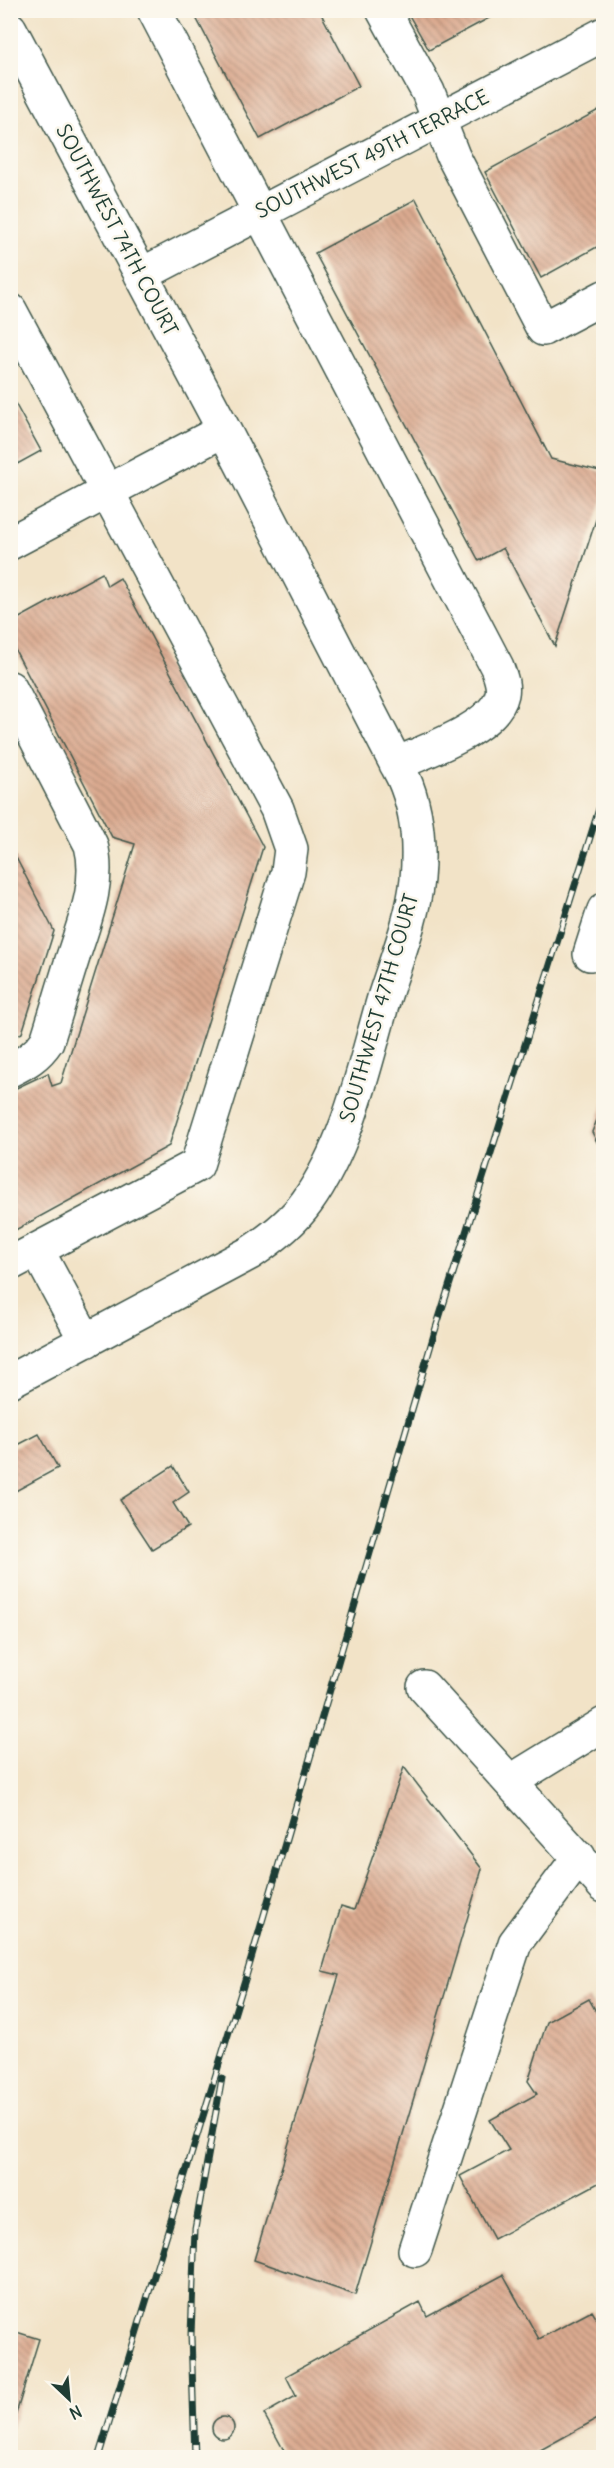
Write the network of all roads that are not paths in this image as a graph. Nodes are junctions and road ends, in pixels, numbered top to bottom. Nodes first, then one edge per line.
1 (154, 10) edge
2 (383, 10) edge
3 (10, 29) edge
4 (603, 34) edge
5 (439, 119) junction
6 (259, 213) junction
7 (141, 275) junction
8 (603, 297) edge
9 (10, 310) edge
10 (224, 430) junction
11 (108, 491) junction
12 (10, 543) edge
13 (10, 688) edge
14 (396, 764) junction
15 (603, 910) edge
16 (590, 954) dead end
17 (10, 1070) edge
18 (24, 1257) edge
19 (86, 1341) junction
20 (10, 1381) edge
21 (424, 1687) dead end
22 (603, 1724) edge
23 (511, 1781) junction
24 (579, 1857) junction
25 (603, 1886) edge
26 (415, 2250) dead end

1 - 6 street
2 - 5 street
3 - 7 street, SOUTHWEST 74TH COURT
4 - 5 street, SOUTHWEST 49TH TERRACE
5 - 6 street, SOUTHWEST 49TH TERRACE
5 - 8 street
6 - 7 street, SOUTHWEST 49TH TERRACE
6 - 14 street
7 - 10 street, SOUTHWEST 74TH COURT
9 - 11 street
10 - 11 street
10 - 14 street, SOUTHWEST 47TH COURT
11 - 12 street
11 - 18 street
13 - 17 street
14 - 19 street, SOUTHWEST 47TH COURT
15 - 16 street
18 - 19 street
19 - 20 street, SOUTHWEST 47TH COURT
21 - 23 street
22 - 23 street
23 - 24 street
24 - 25 street
24 - 26 street

